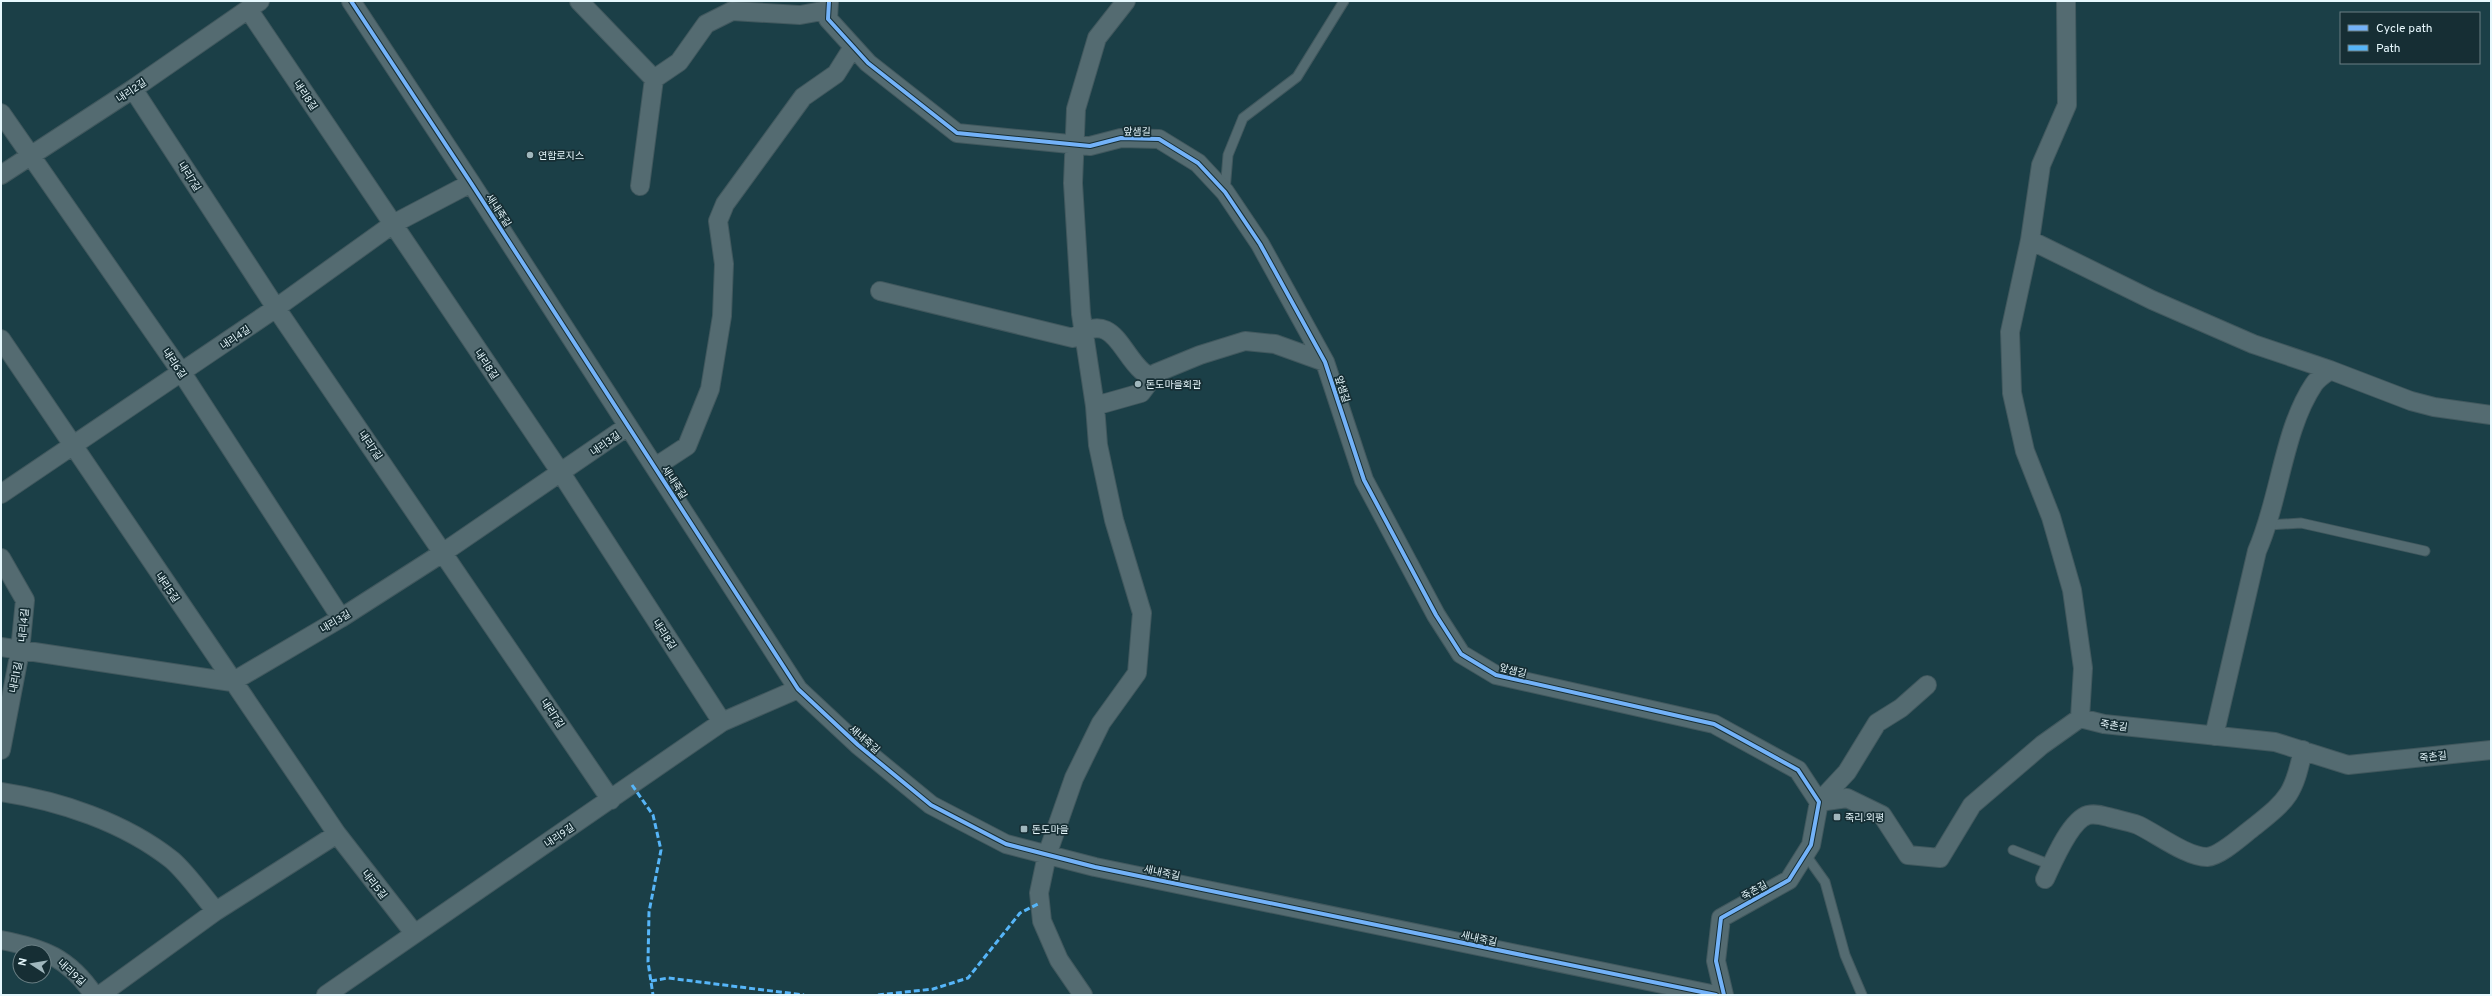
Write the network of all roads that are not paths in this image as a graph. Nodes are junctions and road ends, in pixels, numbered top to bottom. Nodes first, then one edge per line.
1 (351, 1) edge
2 (578, 1) edge
3 (1126, 1) edge
4 (1344, 1) edge
5 (2066, 1) edge
6 (254, 5) edge
7 (828, 10) edge
8 (853, 47) junction
9 (654, 79) junction
10 (133, 89) junction
11 (1, 113) edge
12 (1074, 143) junction
13 (30, 155) junction
14 (1, 175) edge
15 (471, 183) junction
16 (640, 186) dead end
17 (1225, 192) junction
18 (393, 224) junction
19 (2030, 240) junction
20 (880, 291) dead end
21 (276, 308) junction
22 (1084, 330) junction
23 (1, 339) edge
24 (1325, 362) junction
25 (2330, 370) junction
26 (182, 373) junction
27 (1153, 377) junction
28 (1095, 406) junction
29 (2491, 414) edge
30 (628, 426) junction
31 (71, 445) junction
32 (656, 467) junction
33 (561, 473) junction
34 (1, 494) edge
35 (2268, 524) junction
36 (2425, 551) dead end
37 (444, 552) junction
38 (1, 558) edge
39 (341, 618) junction
40 (1, 647) edge
41 (20, 651) junction
42 (232, 682) junction
43 (1927, 685) dead end
44 (798, 688) junction
45 (2080, 718) junction
46 (722, 722) junction
47 (2214, 736) junction
48 (1, 750) edge
49 (2303, 750) junction
50 (2491, 750) edge
51 (1, 792) edge
52 (611, 800) junction
53 (1819, 802) junction
54 (337, 834) junction
55 (2013, 850) dead end
56 (1805, 854) junction
57 (1047, 855) junction
58 (2048, 872) joint
59 (216, 911) junction
60 (414, 933) junction
61 (1, 940) edge
62 (94, 995) edge
63 (100, 995) edge
64 (326, 995) edge
65 (1083, 995) edge
66 (1716, 995) edge
67 (1724, 995) edge
68 (1862, 995) edge

1 - 15 street, 새내죽길
2 - 9 street
3 - 12 street
4 - 17 lane
5 - 19 street
6 - 10 street, 내리2길
6 - 18 street, 내리8길
7 - 8 street, 앞샘길
7 - 9 street
8 - 12 street, 앞샘길
8 - 32 street
9 - 16 street
10 - 13 street, 내리2길
10 - 21 street, 내리7길
11 - 13 street, 내리6길
12 - 17 street, 앞샘길
12 - 22 street
13 - 14 street, 내리2길
13 - 26 street, 내리6길
15 - 18 street, 내리4길
15 - 30 street, 새내죽길
17 - 24 street, 앞샘길
18 - 21 street, 내리4길
18 - 33 street, 내리8길
19 - 25 street
19 - 45 street
20 - 22 street
21 - 26 street, 내리4길
21 - 37 street, 내리7길
22 - 27 street
22 - 28 street
23 - 31 street, 내리5길
24 - 27 street
24 - 53 street, 앞샘길
25 - 29 street
25 - 35 street
26 - 31 street, 내리4길
26 - 39 street, 내리6길
27 - 28 street
28 - 57 street
30 - 32 street, 새내죽길
30 - 33 street, 내리3길
31 - 34 street, 내리4길
31 - 42 street, 내리5길
32 - 44 street, 새내죽길
33 - 37 street, 내리3길
33 - 46 street, 내리8길
35 - 36 lane
35 - 47 street
37 - 39 street, 내리3길
37 - 52 street, 내리7길
38 - 41 street, 내리4길
39 - 42 street, 내리3길
40 - 41 street
41 - 42 street
41 - 48 street, 내리1길
42 - 54 street, 내리5길
43 - 53 street
44 - 46 street, 내리9길
44 - 57 street, 새내죽길
45 - 47 street, 죽촌길
45 - 53 street
46 - 52 street, 내리9길
47 - 49 street, 죽촌길
49 - 50 street, 죽촌길
49 - 58 street
51 - 59 street
52 - 60 street, 내리9길
53 - 56 street, 죽촌길
54 - 59 street
54 - 60 street, 내리5길
55 - 58 lane
56 - 67 street, 죽촌길
56 - 68 lane
57 - 65 street
57 - 66 street, 새내죽길
59 - 63 street
60 - 64 street, 내리9길
61 - 62 street, 내리9길

